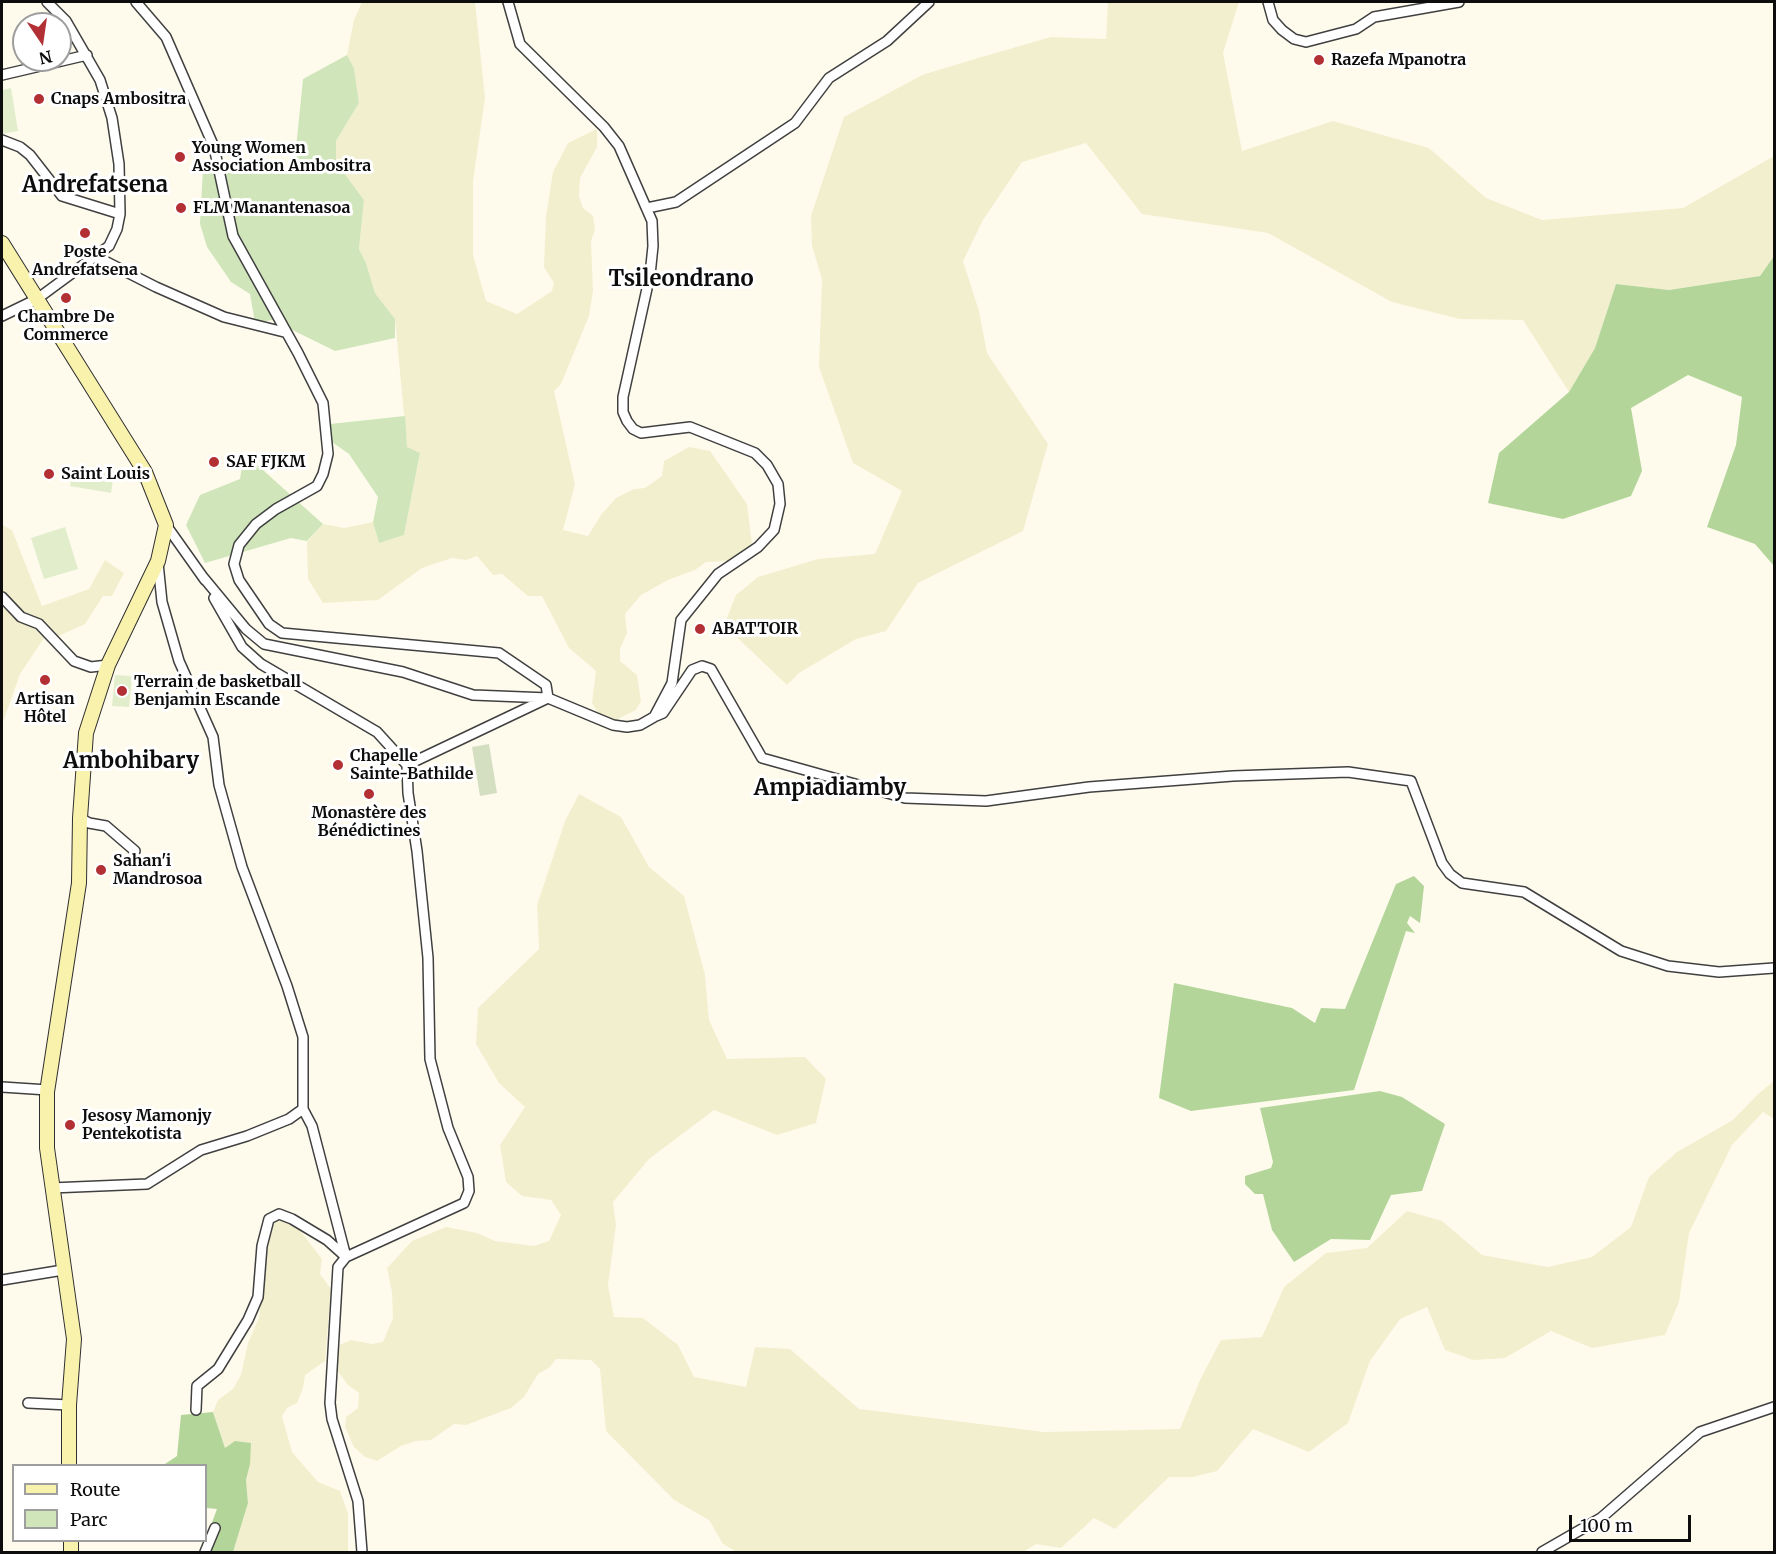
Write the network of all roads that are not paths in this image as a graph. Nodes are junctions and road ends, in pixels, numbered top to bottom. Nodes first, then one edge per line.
1 (46, 2) edge
2 (136, 2) edge
3 (508, 2) edge
4 (929, 2) edge
5 (1268, 2) edge
6 (1459, 2) edge
7 (87, 55) junction
8 (2, 75) edge
9 (2, 140) edge
10 (647, 208) junction
11 (120, 214) junction
12 (2, 243) edge
13 (95, 256) junction
14 (36, 298) junction
15 (2, 316) edge
16 (285, 332) junction
17 (166, 525) junction
18 (158, 561) junction
19 (203, 576) junction
20 (2, 597) edge
21 (108, 665) junction
22 (548, 698) junction
23 (654, 717) junction
24 (407, 765) junction
25 (80, 818) junction
26 (135, 851) dead end
27 (1774, 968) edge
28 (2, 1087) edge
29 (48, 1090) junction
30 (303, 1109) junction
31 (51, 1188) junction
32 (346, 1257) junction
33 (63, 1270) junction
34 (2, 1280) edge
35 (28, 1403) dead end
36 (69, 1405) junction
37 (1774, 1407) edge
38 (196, 1410) dead end
39 (69, 1464) edge
40 (215, 1528) dead end
41 (205, 1552) edge
42 (362, 1552) edge
43 (1542, 1552) edge

1 - 7 street
2 - 16 street
3 - 10 street
4 - 10 street
5 - 6 street
7 - 8 street
7 - 11 street
9 - 11 street
10 - 23 street
11 - 13 street
12 - 14 street
13 - 14 street
13 - 16 street
14 - 15 street
14 - 17 street
16 - 22 street
17 - 18 street
17 - 19 street
18 - 21 street
18 - 30 street
19 - 22 street
19 - 24 street
20 - 21 street
21 - 25 street
22 - 23 street
22 - 24 street
23 - 27 street
24 - 32 street
25 - 26 street
25 - 29 street
28 - 29 street
29 - 31 street
30 - 31 street
30 - 32 street
31 - 33 street
32 - 38 street
32 - 42 street
33 - 34 street
33 - 36 street
35 - 36 street
36 - 39 street
37 - 43 street
40 - 41 street

